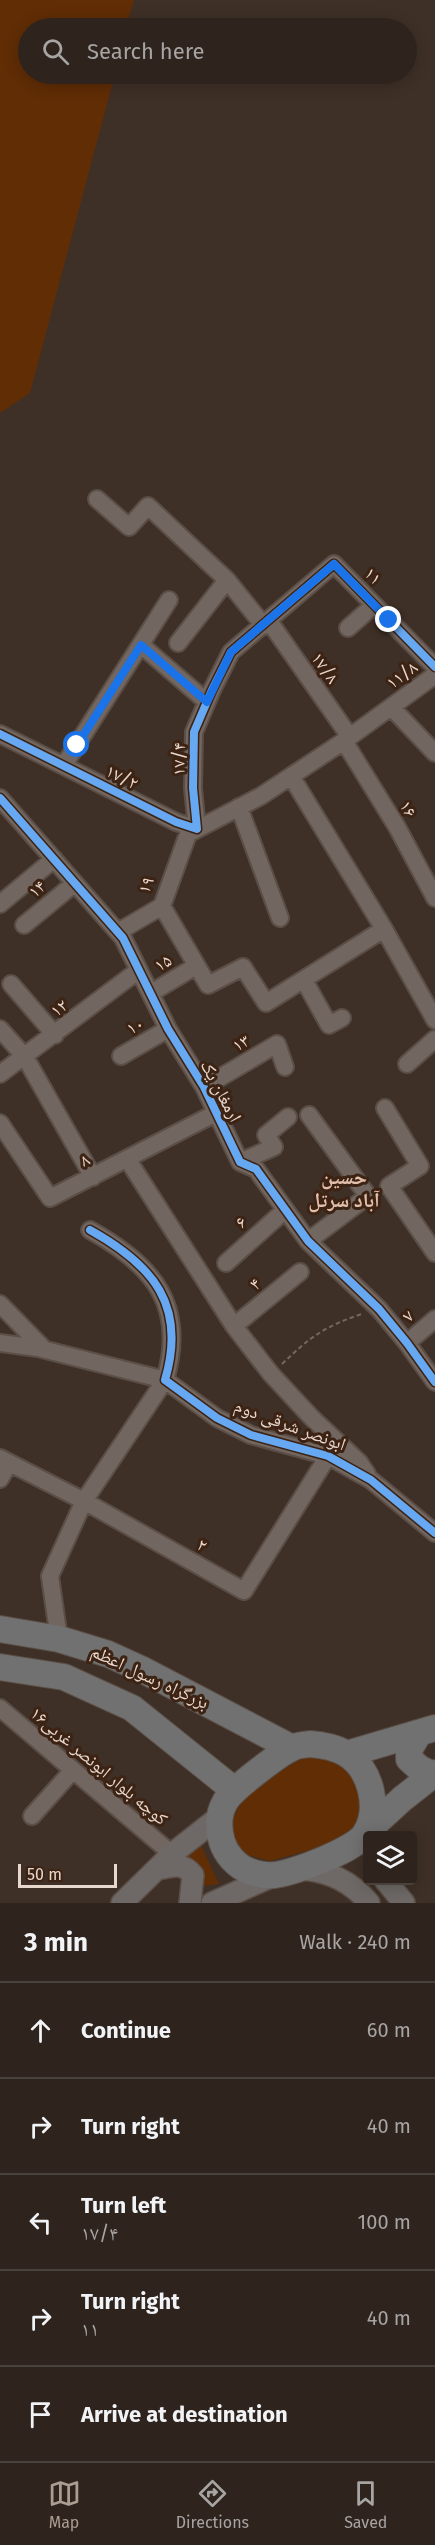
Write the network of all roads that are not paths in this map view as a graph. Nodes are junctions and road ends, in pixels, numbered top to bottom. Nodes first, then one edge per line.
1 (97, 499) dead end
2 (334, 564) joint
3 (227, 580) junction
4 (169, 600) dead end
5 (374, 605) junction
6 (266, 623) junction
7 (348, 628) dead end
8 (178, 643) dead end
9 (141, 645) junction
10 (435, 667) edge
11 (435, 675) edge
12 (207, 702) junction
13 (391, 707) junction
14 (0, 734) edge
15 (347, 739) junction
16 (435, 753) edge
17 (64, 765) junction
18 (291, 776) junction
19 (0, 798) edge
20 (239, 807) junction
21 (192, 832) junction
22 (54, 859) junction
23 (75, 883) junction
24 (435, 898) edge
25 (0, 904) edge
26 (162, 906) junction
27 (280, 918) dead end
28 (24, 926) dead end
29 (384, 929) junction
30 (118, 932) junction
31 (196, 966) junction
32 (139, 970) junction
33 (304, 980) junction
34 (11, 984) dead end
35 (151, 993) junction
36 (342, 1018) dead end
37 (435, 1020) edge
38 (0, 1029) edge
39 (168, 1029) junction
40 (55, 1035) junction
41 (435, 1039) edge
42 (121, 1056) dead end
43 (25, 1057) junction
44 (407, 1064) dead end
45 (285, 1067) dead end
46 (0, 1074) edge
47 (204, 1087) junction
48 (385, 1108) dead end
49 (216, 1113) junction
50 (309, 1115) dead end
51 (288, 1118) dead end
52 (0, 1123) edge
53 (128, 1160) junction
54 (240, 1162) junction
55 (93, 1177) junction
56 (284, 1211) junction
57 (90, 1230) dead end
58 (308, 1241) junction
59 (435, 1253) edge
60 (226, 1263) dead end
61 (300, 1272) dead end
62 (0, 1304) edge
63 (435, 1319) edge
64 (234, 1326) junction
65 (0, 1343) edge
66 (407, 1343) junction
67 (45, 1350) junction
68 (165, 1380) junction
69 (435, 1382) edge
70 (328, 1456) junction
71 (5, 1461) edge
72 (0, 1479) edge
73 (371, 1480) junction
74 (84, 1501) junction
75 (435, 1533) edge
76 (0, 1629) edge
77 (59, 1639) junction
78 (0, 1667) edge
79 (0, 1708) edge
80 (427, 1730) edge
81 (292, 1748) junction
82 (347, 1754) junction
83 (73, 1770) junction
84 (434, 1774) edge
85 (234, 1790) junction
86 (32, 1816) dead end
87 (219, 1817) junction
88 (368, 1831) edge
89 (372, 1831) edge
90 (363, 1839) edge
91 (165, 1862) junction
92 (287, 1872) junction
93 (389, 1885) edge
94 (367, 1901) edge
95 (122, 1903) edge
96 (190, 1903) edge
97 (212, 1903) edge
98 (404, 1903) edge

1 - 3 street, ۱۷/۸
2 - 5 street, ۱۱
2 - 6 street, ۱۷/۴
3 - 6 street, ۱۷/۸
3 - 8 street
4 - 9 street
5 - 7 street
5 - 10 street, ۱۱
6 - 12 street, ۱۷/۴
6 - 15 street, ۱۷/۸
9 - 12 street
9 - 17 street
11 - 13 street, ۱۱/۸
12 - 21 street, ۱۷/۴
13 - 15 street, ۱۱/۸
13 - 16 street
14 - 17 street, ۱۷/۲
15 - 18 street, ۱۱/۸
15 - 24 street, ۱۶
17 - 21 street, ۱۷/۲
18 - 20 street, ۱۱/۸
18 - 29 street
19 - 22 street, ارمغان یک
20 - 21 street, ۱۱/۸
20 - 27 street
21 - 26 street, ۱۹
22 - 23 street, ارمغان یک
22 - 25 street
23 - 28 street, ۱۴
23 - 30 street, ارمغان یک
26 - 30 street, ۱۹
26 - 31 street
29 - 33 street
29 - 37 street
30 - 32 street, ارمغان یک
31 - 33 street
31 - 35 street, ۱۵
32 - 35 street, ارمغان یک
32 - 40 street, ۱۲
33 - 36 street
34 - 40 street
35 - 39 street, ارمغان یک
38 - 43 street
39 - 42 street, ۱۰
39 - 47 street, ارمغان یک
40 - 43 street, ۱۲
41 - 44 street
43 - 46 street, ۱۲
43 - 55 street
45 - 47 street, ۱۳
47 - 49 street, ارمغان یک
48 - 59 street
49 - 53 street, ۸
49 - 54 street, ارمغان یک
50 - 58 street
51 - 54 street
52 - 55 street, ۸
53 - 55 street, ۸
53 - 64 street
54 - 56 street, ارمغان یک
56 - 58 street, ارمغان یک
56 - 60 street, ۶
57 - 68 street
58 - 66 street, ارمغان یک
61 - 64 street, ۴
62 - 67 street
63 - 66 street, ۷
64 - 73 street
65 - 67 street
66 - 69 street, ارمغان یک
67 - 68 street
68 - 70 street, ابونصر شرقی دوم
68 - 74 street
70 - 73 street, ابونصر شرقی دوم
70 - 74 street, ۲
71 - 72 street
71 - 74 street, ۲
73 - 75 street, ابونصر شرقی دوم
74 - 77 street
76 - 77 highway, بزرگراه رسول اعظم
77 - 81 highway, بزرگراه رسول اعظم
78 - 85 highway, بزرگراه رسول اعظم
79 - 83 street, کوچه بلوار ابونصر غربی۱۶
80 - 82 highway
80 - 84 highway
81 - 82 highway
81 - 85 highway
82 - 88 highway
83 - 86 street
83 - 91 street, کوچه بلوار ابونصر غربی۱۶
84 - 89 highway
85 - 87 highway
87 - 91 main road
87 - 92 highway
90 - 92 highway
91 - 95 main road
91 - 96 main road
92 - 94 main road
92 - 97 main road
93 - 98 main road

